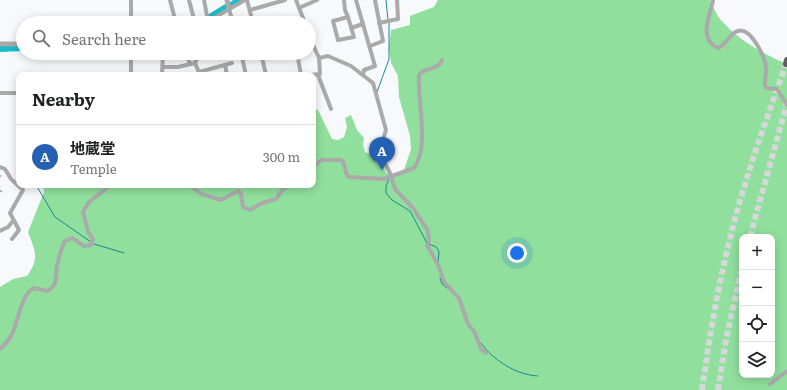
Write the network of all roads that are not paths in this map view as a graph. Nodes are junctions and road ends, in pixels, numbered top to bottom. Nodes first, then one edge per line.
1 (131, 0) edge
2 (170, 0) edge
3 (189, 0) edge
4 (204, 0) edge
5 (227, 0) edge
6 (246, 0) edge
7 (285, 0) edge
8 (296, 0) edge
9 (317, 0) edge
10 (344, 0) edge
11 (356, 0) edge
12 (375, 0) edge
13 (396, 0) edge
14 (713, 0) edge
15 (299, 8) junction
16 (230, 9) junction
17 (250, 10) junction
18 (131, 16) edge
19 (174, 16) edge
20 (193, 16) edge
21 (205, 16) edge
22 (217, 16) edge
23 (232, 16) edge
24 (252, 16) edge
25 (302, 16) edge
26 (348, 17) junction
27 (379, 23) junction
28 (363, 24) junction
29 (351, 28) junction
30 (0, 44) edge
31 (16, 44) edge
32 (370, 46) junction
33 (316, 51) edge
34 (319, 58) junction
35 (131, 60) edge
36 (163, 60) edge
37 (190, 60) edge
38 (196, 60) edge
39 (243, 60) edge
40 (263, 60) edge
41 (298, 60) edge
42 (442, 60) dead end
43 (232, 63) dead end
44 (193, 64) junction
45 (225, 65) junction
46 (163, 67) junction
47 (131, 72) edge
48 (162, 72) edge
49 (198, 72) edge
50 (202, 72) edge
51 (226, 72) edge
52 (245, 72) edge
53 (265, 72) edge
54 (300, 72) edge
55 (318, 75) joint
56 (363, 75) junction
57 (0, 93) edge
58 (16, 93) edge
59 (787, 105) edge
60 (332, 109) dead end
61 (316, 164) edge
62 (0, 167) edge
63 (391, 177) junction
64 (16, 184) edge
65 (21, 188) edge
66 (106, 188) edge
67 (194, 188) edge
68 (285, 188) edge
69 (13, 221) junction
70 (0, 231) edge
71 (12, 239) dead end
72 (0, 350) edge
73 (486, 353) dead end
74 (787, 371) edge
75 (770, 384) dead end

1 - 18 street
2 - 19 street
3 - 20 street
4 - 21 street
5 - 16 street
6 - 16 street
6 - 17 street
7 - 17 street
8 - 15 street
9 - 15 street
10 - 26 street
11 - 28 street
12 - 27 street
13 - 27 street
14 - 59 street
15 - 25 street
16 - 22 street
16 - 23 street
17 - 24 street
26 - 29 street
26 - 29 street
27 - 32 street
28 - 29 street
28 - 32 street
30 - 31 street
32 - 56 street
33 - 34 street
34 - 55 street
34 - 56 street
35 - 47 street
36 - 46 street
37 - 44 street
38 - 44 street
39 - 52 street
40 - 53 street
41 - 54 street
42 - 63 street
43 - 45 street
44 - 46 street
44 - 49 street
45 - 50 street
45 - 51 street
46 - 48 street
55 - 60 street
56 - 63 street
57 - 58 street
61 - 63 street
62 - 64 street
63 - 73 street
65 - 69 street
66 - 72 street
67 - 68 street
69 - 70 street
69 - 71 street
74 - 75 street

